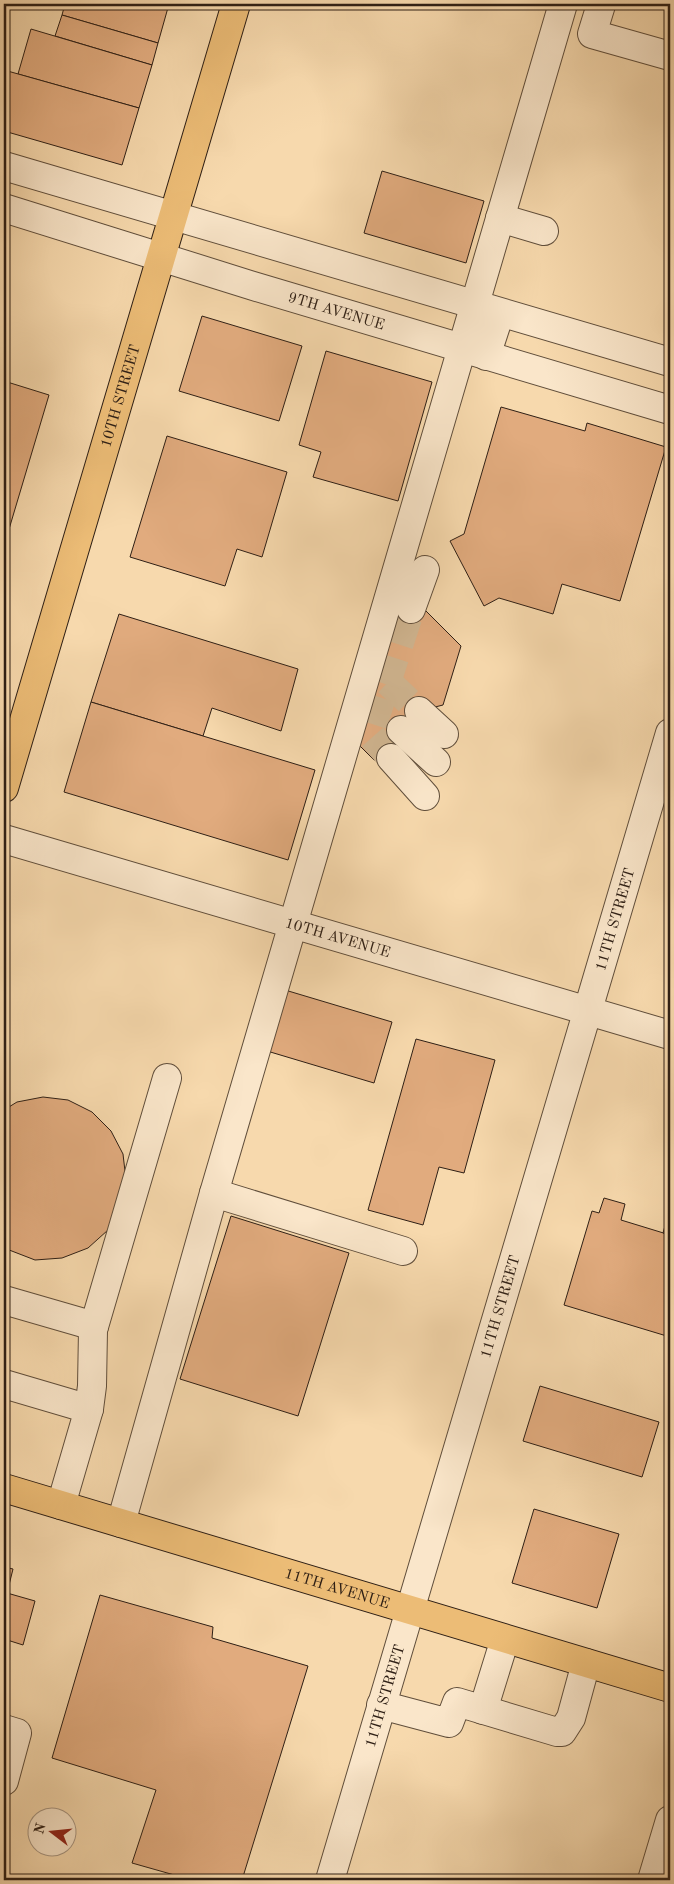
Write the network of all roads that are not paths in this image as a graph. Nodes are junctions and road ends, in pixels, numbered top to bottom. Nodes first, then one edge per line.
1 (236, 4) edge
2 (563, 4) edge
3 (599, 4) edge
4 (670, 56) edge
5 (4, 166) edge
6 (4, 208) edge
7 (174, 214) junction
8 (500, 218) junction
9 (544, 231) dead end
10 (161, 256) junction
11 (474, 305) junction
12 (500, 313) junction
13 (474, 352) junction
14 (670, 362) edge
15 (670, 410) edge
16 (425, 570) dead end
17 (411, 609) tunnel mouth
18 (670, 733) edge
19 (444, 734) dead end
20 (391, 758) tunnel mouth
21 (436, 762) dead end
22 (4, 788) edge
23 (425, 796) dead end
24 (4, 839) edge
25 (293, 924) junction
26 (587, 1010) junction
27 (670, 1035) edge
28 (167, 1078) dead end
29 (214, 1193) junction
30 (403, 1251) dead end
31 (4, 1300) edge
32 (94, 1326) junction
33 (4, 1384) edge
34 (89, 1409) junction
35 (4, 1488) edge
36 (61, 1505) junction
37 (120, 1523) junction
38 (409, 1610) junction
39 (505, 1639) junction
40 (586, 1663) junction
41 (670, 1688) edge
42 (381, 1705) junction
43 (483, 1710) junction
44 (4, 1729) edge
45 (4, 1781) edge
46 (670, 1820) edge
47 (330, 1880) edge
48 (652, 1880) edge

1 - 7 main road, 10TH STREET
2 - 8 street
3 - 4 street
5 - 7 street
6 - 10 street, 9TH AVENUE
7 - 10 main road, 10TH STREET
7 - 11 street
8 - 9 street
8 - 11 street
10 - 13 street, 9TH AVENUE
10 - 22 main road, 10TH STREET
11 - 12 street
11 - 13 street
12 - 13 street
12 - 14 street
13 - 15 street, 9TH AVENUE
13 - 25 street
16 - 17 street
18 - 26 street, 11TH STREET
19 - 21 street
20 - 23 street
24 - 25 street, 10TH AVENUE
25 - 26 street, 10TH AVENUE
25 - 29 street
26 - 27 street, 10TH AVENUE
26 - 38 street, 11TH STREET
28 - 32 street
29 - 30 street
29 - 37 street
31 - 32 street
32 - 34 street
33 - 34 street
34 - 36 street
35 - 36 main road, 11TH AVENUE
36 - 37 main road, 11TH AVENUE
37 - 38 main road, 11TH AVENUE
38 - 39 main road, 11TH AVENUE
38 - 42 street, 11TH STREET
39 - 40 main road, 11TH AVENUE
39 - 43 street
40 - 41 main road, 11TH AVENUE
40 - 43 street
42 - 43 street
42 - 47 street, 11TH STREET
44 - 45 street
46 - 48 street

